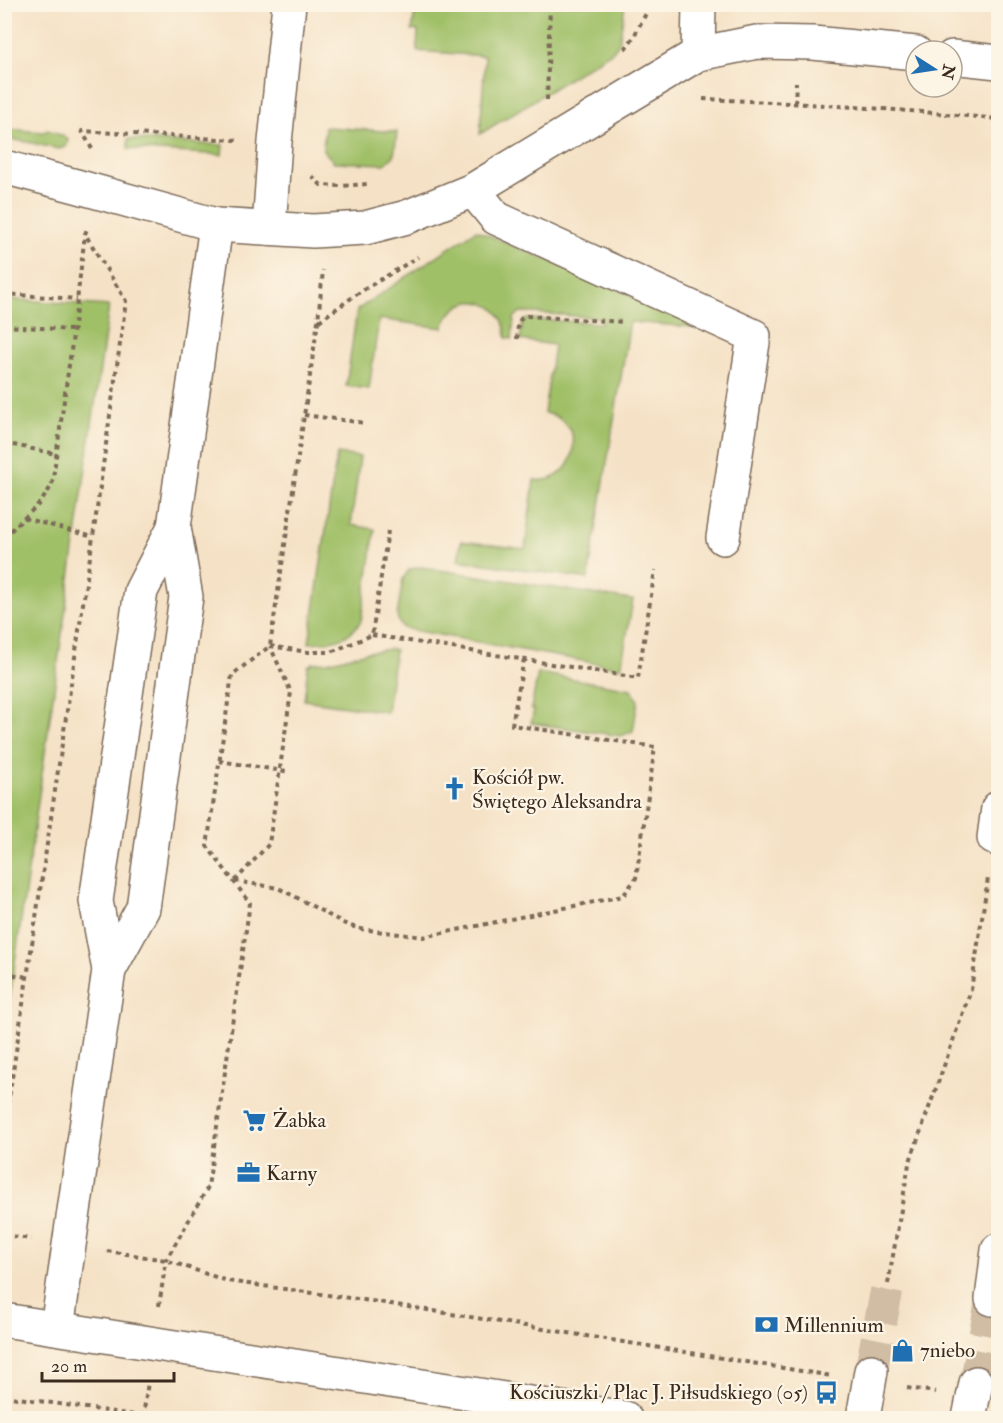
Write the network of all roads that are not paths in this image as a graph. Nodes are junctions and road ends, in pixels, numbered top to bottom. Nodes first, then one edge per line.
1 (289, 4) edge
2 (699, 4) edge
3 (904, 52) edge
4 (698, 54) junction
5 (964, 58) edge
6 (999, 62) edge
7 (4, 167) edge
8 (473, 190) junction
9 (216, 225) junction
10 (269, 228) junction
11 (174, 527) junction
12 (723, 538) dead end
13 (109, 970) junction
14 (999, 1250) edge
15 (992, 1299) dead end
16 (4, 1320) edge
17 (57, 1328) junction
18 (870, 1377) tunnel mouth
19 (625, 1419) edge
20 (863, 1419) edge

1 - 10 street
2 - 4 street
3 - 4 street
4 - 8 street
5 - 6 street
7 - 9 street
8 - 10 street
8 - 12 street
9 - 10 street
9 - 11 street
11 - 13 street
11 - 13 street
13 - 17 street
14 - 15 street
16 - 17 street
17 - 19 street
18 - 20 street

